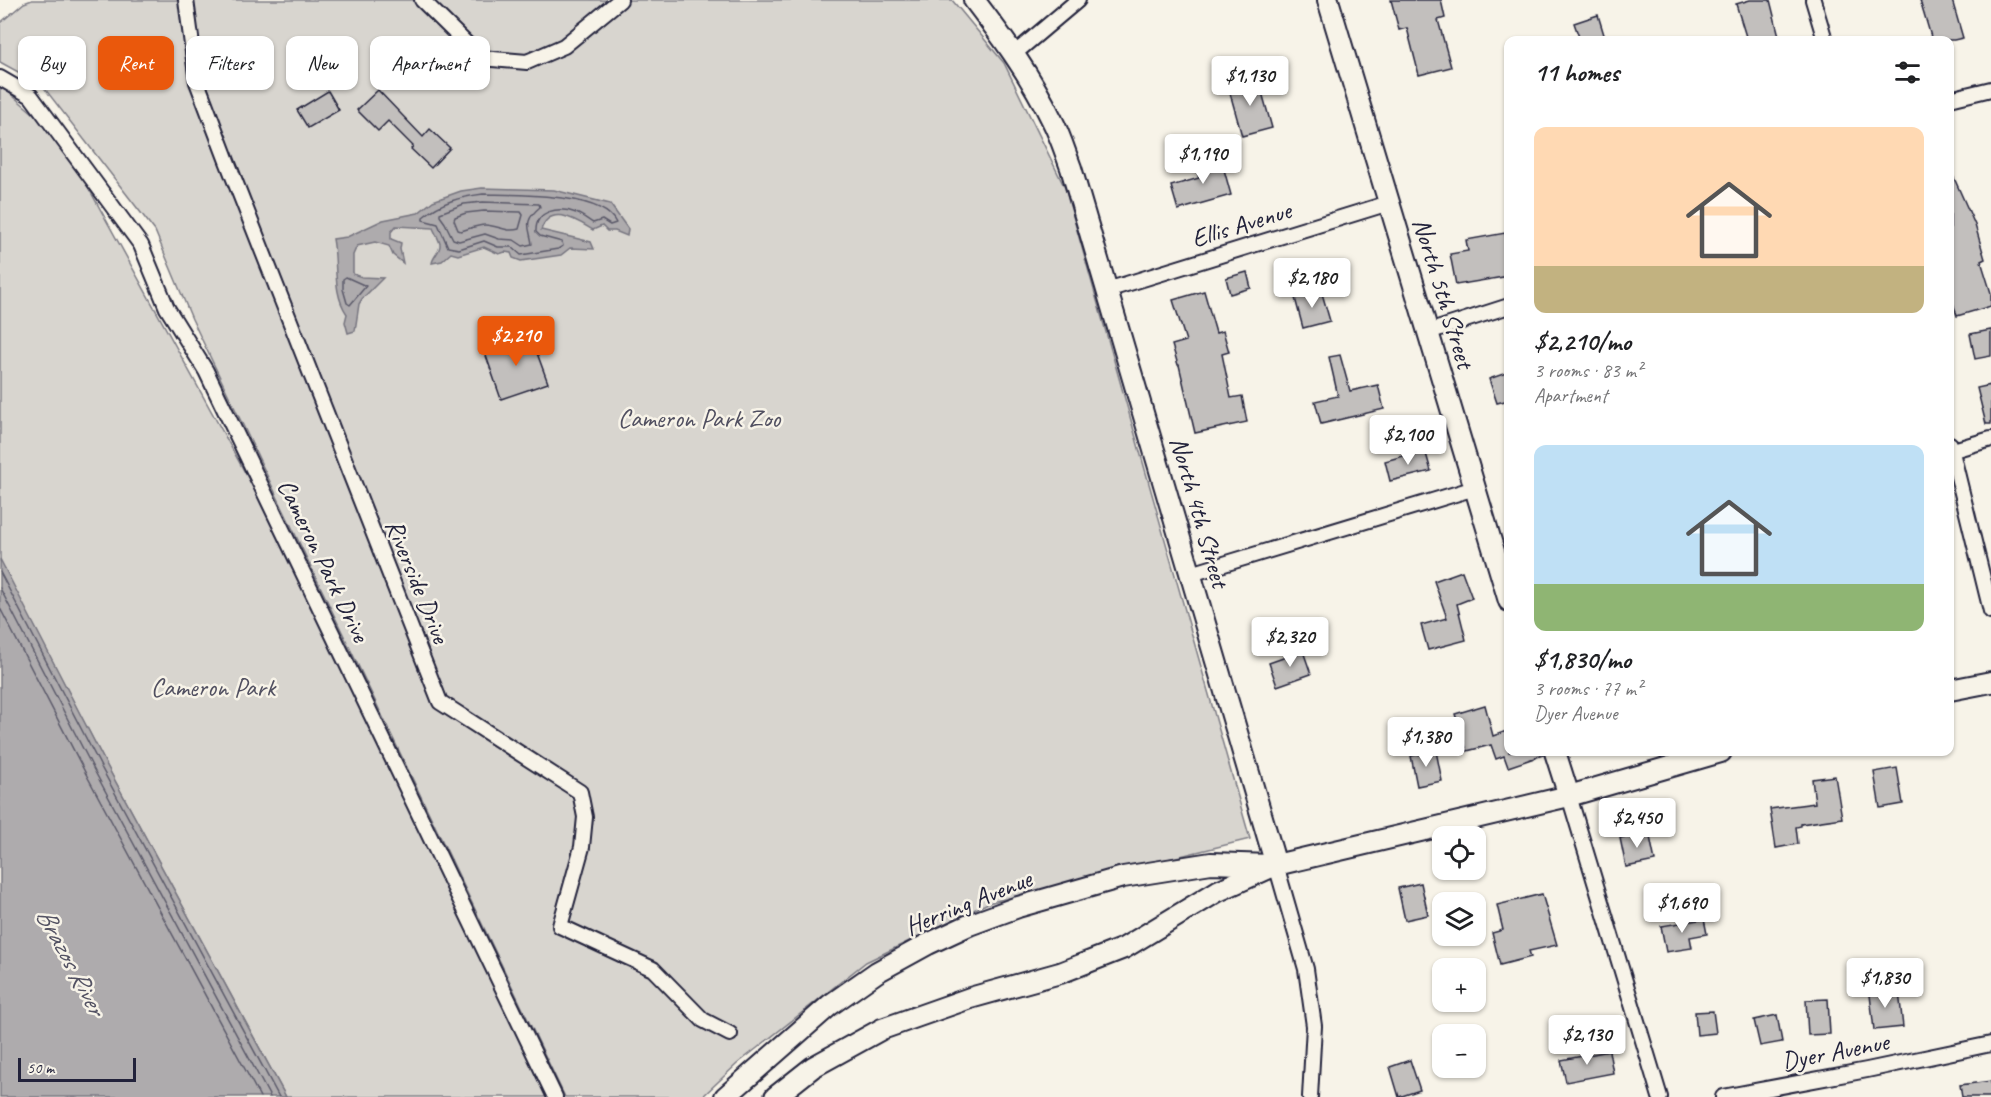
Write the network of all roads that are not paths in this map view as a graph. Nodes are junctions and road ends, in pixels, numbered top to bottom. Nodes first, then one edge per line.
1 (186, 0) edge
2 (422, 0) edge
3 (620, 0) edge
4 (974, 0) edge
5 (1077, 0) edge
6 (1328, 0) edge
7 (1813, 0) edge
8 (1824, 36) edge
9 (1014, 54) junction
10 (0, 78) edge
11 (1991, 88) edge
12 (1954, 98) edge
13 (1389, 203) junction
14 (1107, 290) junction
15 (1504, 308) edge
16 (1428, 332) junction
17 (1991, 439) edge
18 (1954, 447) edge
19 (1954, 460) edge
20 (1475, 488) junction
21 (1504, 571) edge
22 (1191, 574) junction
23 (1991, 610) edge
24 (1991, 682) edge
25 (1954, 689) edge
26 (1556, 756) edge
27 (1707, 756) edge
28 (1569, 796) junction
29 (1276, 865) junction
30 (730, 1034) dead end
31 (1991, 1044) edge
32 (727, 1096) edge
33 (555, 1097) edge
34 (775, 1097) edge
35 (1310, 1097) edge
36 (1660, 1097) edge
37 (1723, 1097) edge

1 - 30 street, Riverside Drive
2 - 3 street
4 - 9 main road, North 4th Street
5 - 9 street
6 - 13 main road, North 5th Street
7 - 8 street
9 - 14 main road, North 4th Street
10 - 33 street, Cameron Park Drive
11 - 12 street
13 - 14 street, Ellis Avenue
13 - 16 main road, North 5th Street
14 - 22 main road, North 4th Street
15 - 16 street
16 - 20 main road, North 5th Street
17 - 18 street
19 - 23 street
20 - 21 main road, North 5th Street
20 - 22 street
22 - 29 main road, North 4th Street
24 - 25 main road
26 - 28 main road
27 - 28 main road, Herring Avenue
28 - 29 main road, Herring Avenue
28 - 36 street
29 - 32 main road, Herring Avenue
29 - 34 main road, Herring Avenue
29 - 35 street, North 4th Street
31 - 37 street, Dyer Avenue

